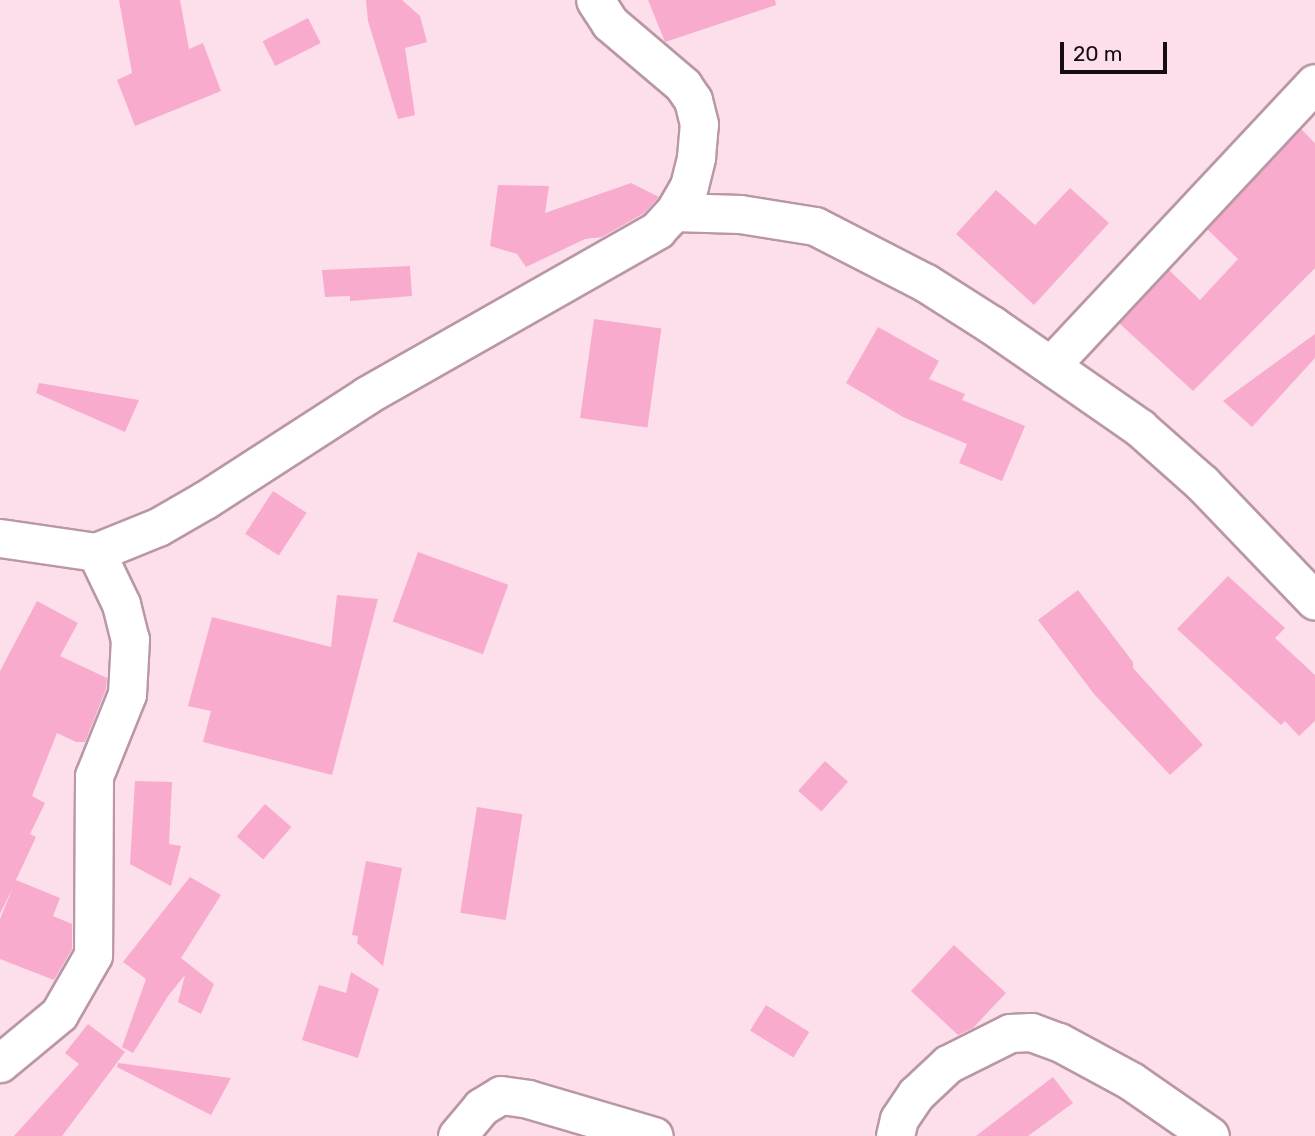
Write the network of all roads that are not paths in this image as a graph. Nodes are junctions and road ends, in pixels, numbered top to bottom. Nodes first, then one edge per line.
1 (594, 0) edge
2 (1315, 83) edge
3 (674, 212) junction
4 (1051, 365) junction
5 (0, 538) edge
6 (96, 552) junction
7 (1315, 601) edge
8 (0, 1063) edge
9 (457, 1136) edge
10 (654, 1136) edge
11 (895, 1136) edge
12 (1210, 1136) edge

1 - 3 street
2 - 4 street
3 - 4 street
3 - 6 street
4 - 7 street
5 - 6 street
6 - 8 street
9 - 10 street
11 - 12 street

